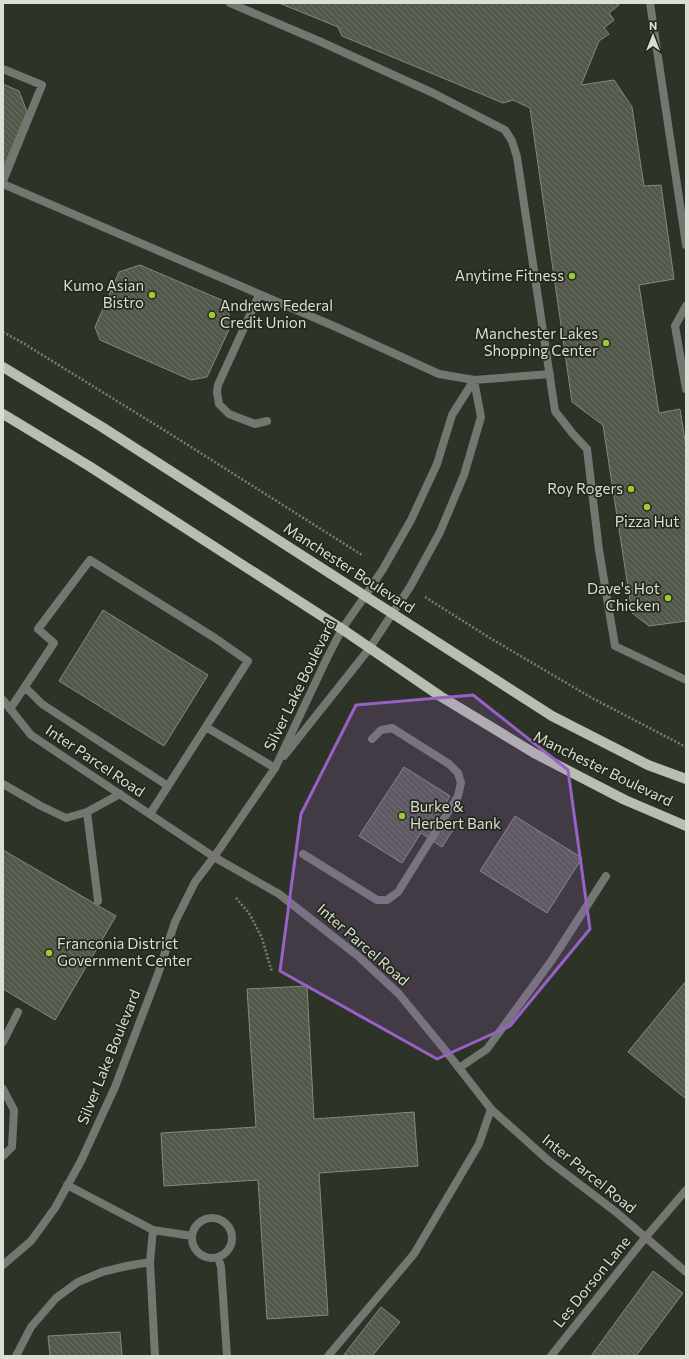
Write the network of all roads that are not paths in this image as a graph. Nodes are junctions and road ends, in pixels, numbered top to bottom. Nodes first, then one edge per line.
1 (230, 3) edge
2 (650, 3) edge
3 (3, 69) edge
4 (3, 182) edge
5 (686, 245) edge
6 (259, 295) junction
7 (686, 306) edge
8 (3, 367) edge
9 (550, 374) junction
10 (474, 380) junction
11 (686, 390) edge
12 (3, 414) edge
13 (267, 421) dead end
14 (365, 596) junction
15 (392, 614) junction
16 (342, 630) junction
17 (369, 649) junction
18 (686, 680) edge
19 (25, 687) junction
20 (3, 700) edge
21 (10, 709) junction
22 (206, 727) junction
23 (372, 739) dead end
24 (275, 768) junction
25 (686, 779) edge
26 (3, 784) edge
27 (168, 786) junction
28 (120, 794) junction
29 (87, 812) junction
30 (150, 814) junction
31 (686, 826) edge
32 (303, 854) dead end
33 (214, 856) junction
34 (606, 876) dead end
35 (98, 901) dead end
36 (18, 1012) dead end
37 (3, 1042) edge
38 (459, 1068) junction
39 (3, 1090) edge
40 (491, 1109) junction
41 (3, 1156) edge
42 (68, 1185) junction
43 (686, 1190) edge
44 (153, 1230) junction
45 (192, 1236) junction
46 (645, 1238) junction
47 (218, 1257) junction
48 (150, 1262) junction
49 (3, 1265) edge
50 (686, 1272) edge
51 (16, 1356) edge
52 (155, 1356) edge
53 (227, 1356) edge
54 (328, 1356) edge
55 (551, 1356) edge

1 - 9 street
2 - 5 street
3 - 4 street
4 - 6 street
6 - 10 street
6 - 13 street
7 - 11 street
8 - 14 main road, Manchester Boulevard
9 - 10 street
9 - 18 street
10 - 14 street, Silver Lake Boulevard
10 - 15 street, Silver Lake Boulevard
12 - 16 main road, Manchester Boulevard
14 - 15 main road, Manchester Boulevard
14 - 16 street, Silver Lake Boulevard
15 - 17 street, Silver Lake Boulevard
15 - 25 main road, Manchester Boulevard
16 - 17 main road, Manchester Boulevard
16 - 24 street, Silver Lake Boulevard
17 - 24 street, Silver Lake Boulevard
17 - 31 main road, Manchester Boulevard
19 - 21 street
19 - 22 street
19 - 27 street
20 - 21 street, Inter Parcel Road
21 - 28 street, Inter Parcel Road
22 - 24 street
22 - 27 street
23 - 32 street
24 - 33 street, Silver Lake Boulevard
26 - 29 street
27 - 30 street
28 - 29 street
28 - 30 street, Inter Parcel Road
29 - 35 street
30 - 33 street, Inter Parcel Road
33 - 38 street, Inter Parcel Road
33 - 42 street, Silver Lake Boulevard
34 - 38 street
36 - 37 street
38 - 40 street, Inter Parcel Road
39 - 41 street
40 - 46 street, Inter Parcel Road
40 - 54 street
42 - 44 street
42 - 49 street, Silver Lake Boulevard
43 - 46 street, Les Dorson Lane
44 - 45 street
44 - 48 street
45 - 47 street
45 - 47 street
46 - 50 street, Inter Parcel Road
46 - 55 street, Les Dorson Lane
47 - 53 street
48 - 51 street
48 - 52 street

